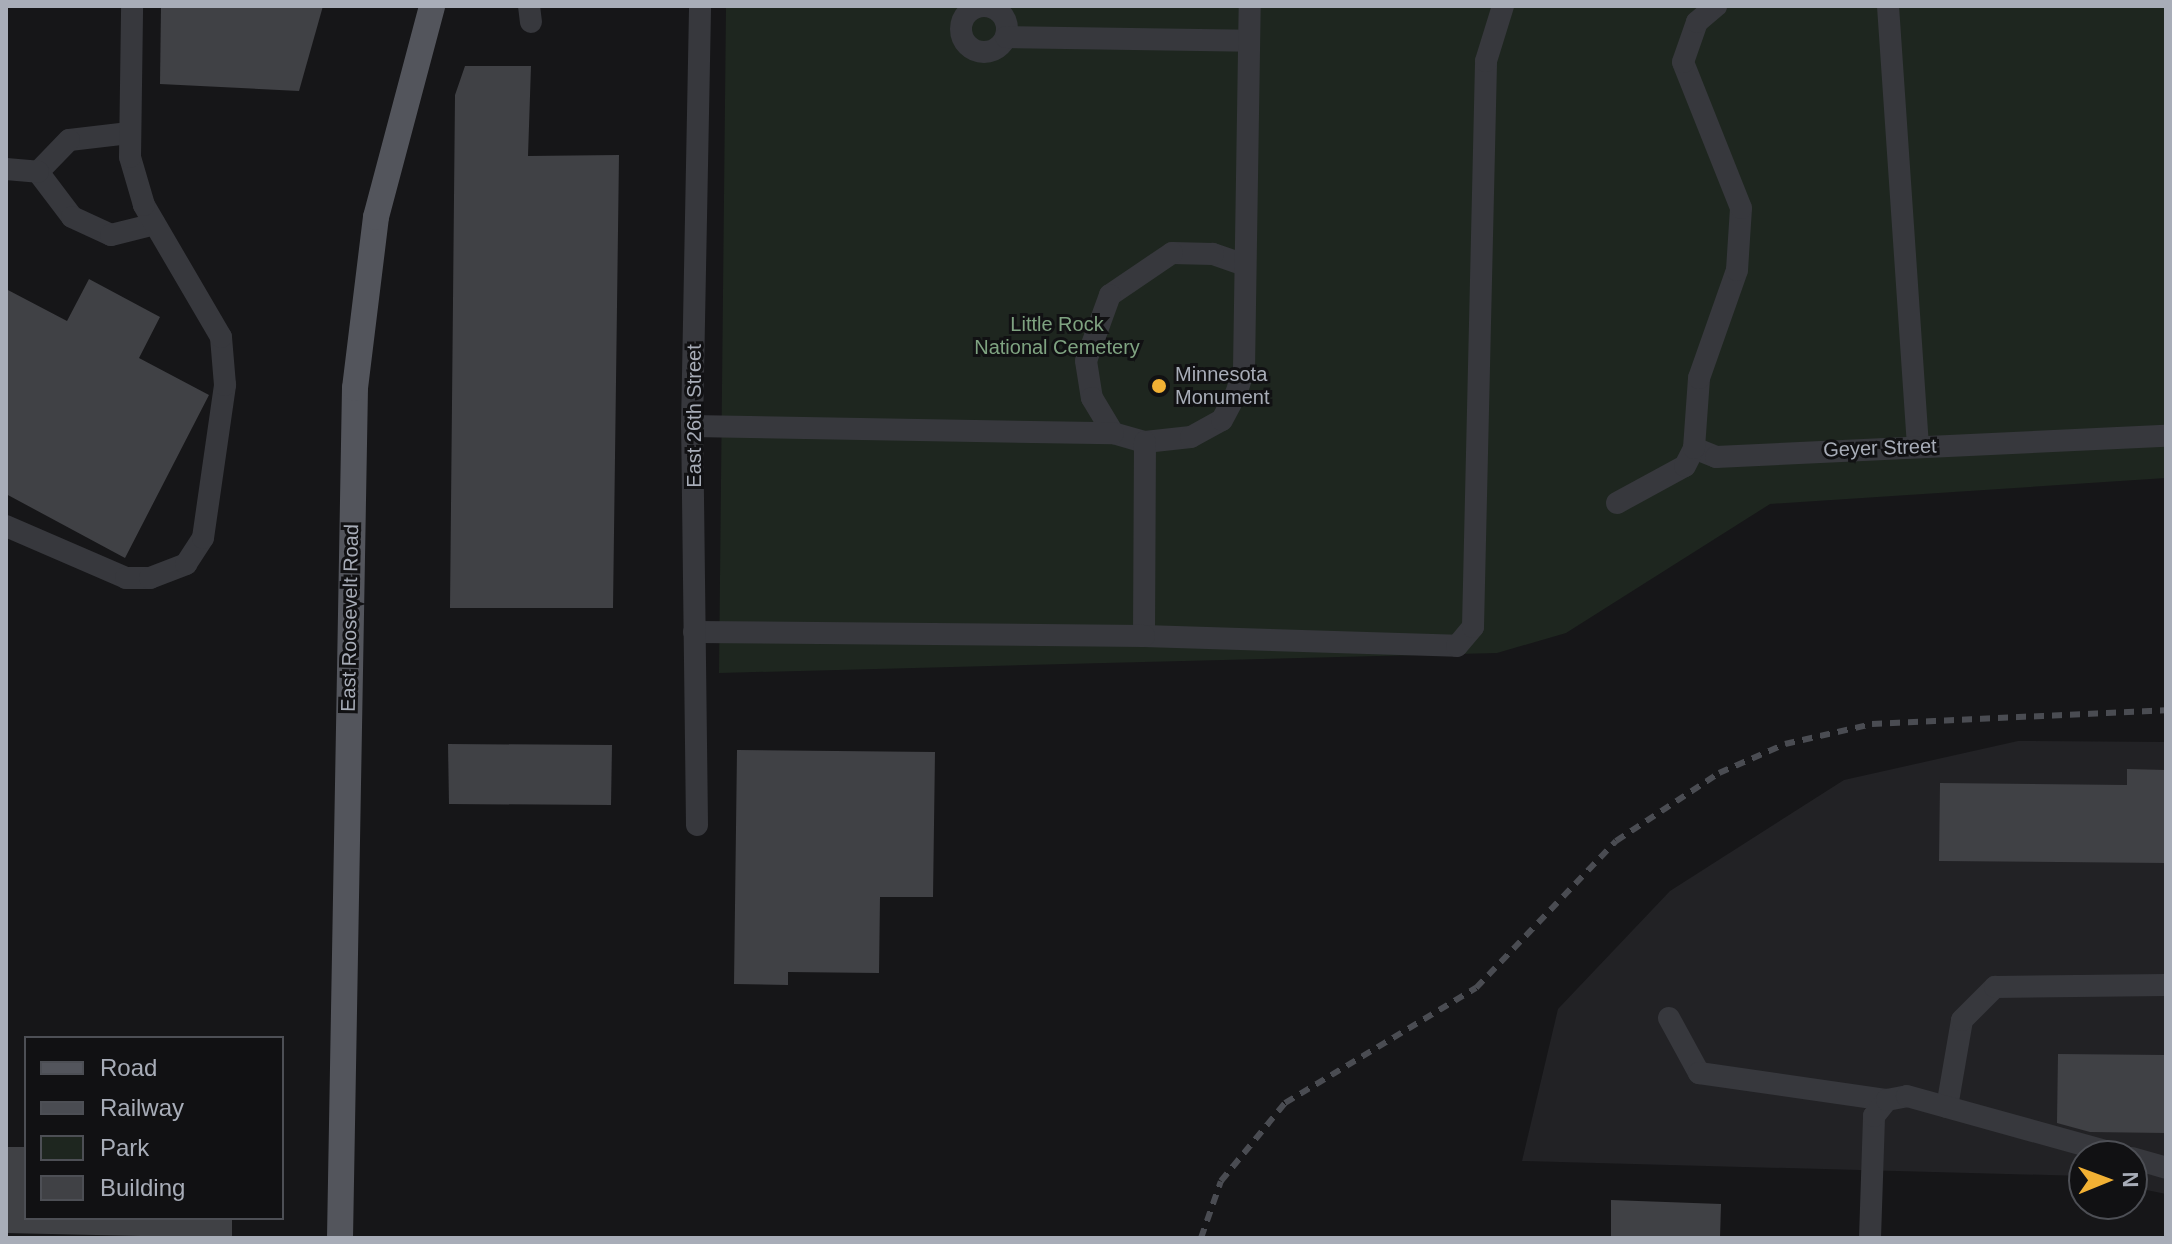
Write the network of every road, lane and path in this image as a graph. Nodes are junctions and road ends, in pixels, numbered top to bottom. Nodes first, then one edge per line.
1 (132, 6) edge
2 (432, 6) edge
3 (700, 6) edge
4 (984, 6) edge
5 (1250, 6) edge
6 (1503, 6) edge
7 (1716, 6) edge
8 (1888, 6) edge
9 (1006, 37) junction
10 (1249, 41) junction
11 (129, 133) junction
12 (6, 169) edge
13 (38, 172) junction
14 (155, 224) junction
15 (1242, 264) junction
16 (692, 426) junction
17 (1113, 433) junction
18 (2166, 436) edge
19 (1145, 442) junction
20 (1918, 447) junction
21 (1694, 448) junction
22 (1617, 503) dead end
23 (6, 526) edge
24 (694, 632) junction
25 (1144, 636) junction
26 (697, 825) dead end
27 (2166, 985) edge
28 (1669, 1018) dead end
29 (1887, 1100) junction
30 (1947, 1107) junction
31 (2068, 1140) edge
32 (340, 1238) edge
33 (1870, 1238) edge

1 - 11 street
2 - 32 main road, East Roosevelt Road
3 - 16 street, East 26th Street
4 - 9 street
4 - 9 street
5 - 10 street
6 - 25 street
7 - 21 street
8 - 20 street
9 - 10 street
10 - 15 street
11 - 13 street
11 - 14 street
12 - 13 street
13 - 14 street
14 - 23 street
15 - 17 street
15 - 19 street
16 - 17 street
16 - 24 street, East 26th Street
17 - 19 street
18 - 20 street, Geyer Street
19 - 25 street
20 - 21 street, Geyer Street
21 - 22 street
24 - 25 street
24 - 26 street, East 26th Street
27 - 30 street
28 - 29 street
29 - 30 street
29 - 33 street
30 - 31 street

